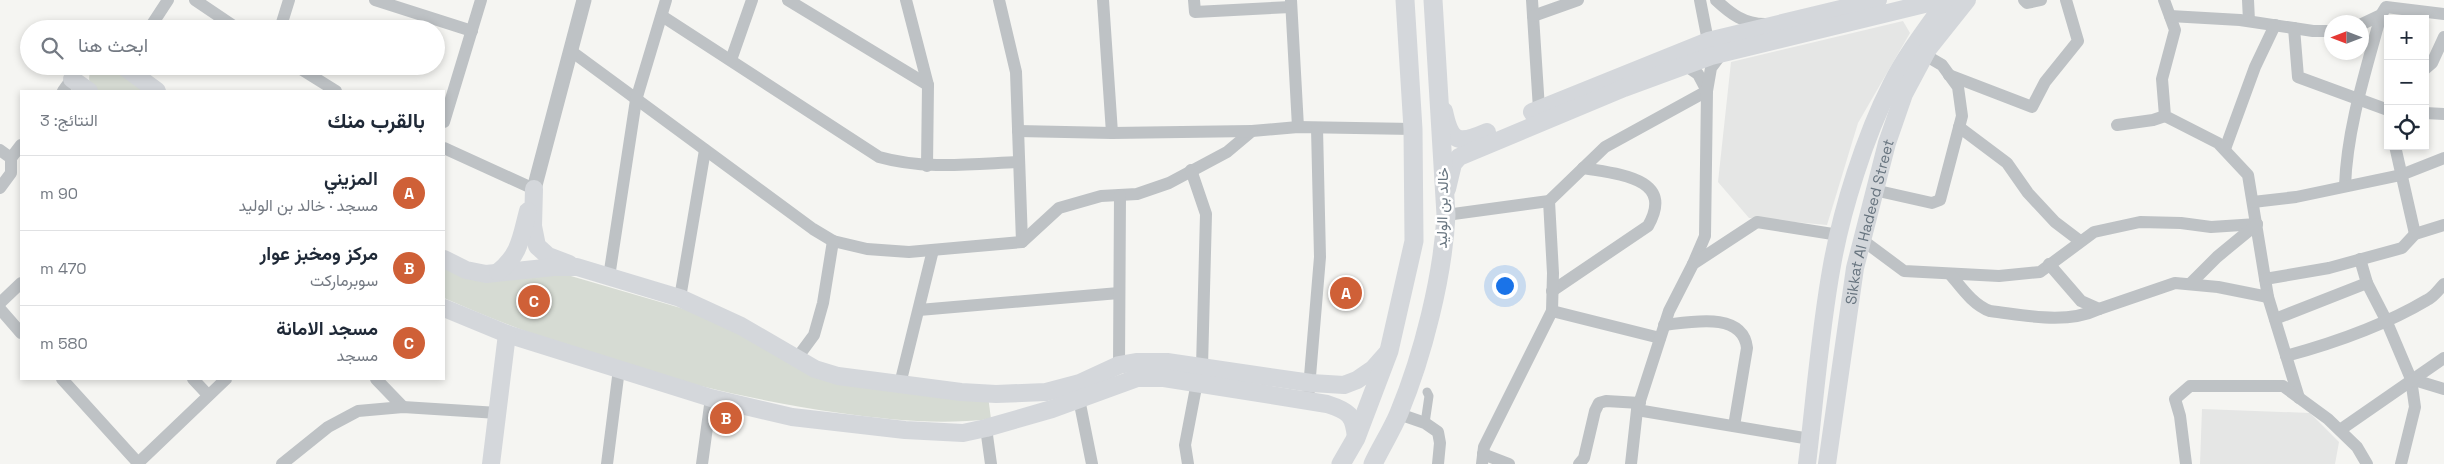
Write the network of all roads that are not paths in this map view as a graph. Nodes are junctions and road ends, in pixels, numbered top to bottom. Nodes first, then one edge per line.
1 (168, 0) edge
2 (196, 0) edge
3 (289, 0) edge
4 (481, 0) edge
5 (584, 0) edge
6 (666, 0) edge
7 (752, 0) edge
8 (788, 0) edge
9 (906, 0) edge
10 (999, 0) edge
11 (1103, 0) edge
12 (1194, 0) edge
13 (1405, 0) edge
14 (1433, 0) edge
15 (1532, 0) edge
16 (1578, 0) edge
17 (1700, 0) edge
18 (1716, 0) edge
19 (1941, 0) edge
20 (2024, 0) edge
21 (2041, 0) edge
22 (2066, 0) edge
23 (2164, 0) edge
24 (2248, 0) edge
25 (380, 1) edge
26 (1957, 1) edge
27 (1291, 3) edge
28 (1884, 6) edge
29 (2381, 14) junction
30 (2444, 14) edge
31 (662, 16) junction
32 (1533, 16) junction
33 (2170, 16) junction
34 (155, 20) edge
35 (225, 20) edge
36 (283, 20) edge
37 (438, 20) edge
38 (2369, 20) edge
39 (2249, 21) junction
40 (445, 22) edge
41 (1775, 25) junction
42 (2275, 25) junction
43 (2294, 28) junction
44 (472, 31) junction
45 (2324, 31) edge
46 (2444, 37) edge
47 (1708, 41) junction
48 (571, 51) junction
49 (1919, 51) junction
50 (1723, 52) junction
51 (731, 60) junction
52 (1685, 65) junction
53 (2429, 65) edge
54 (136, 75) edge
55 (310, 75) edge
56 (1949, 75) junction
57 (72, 79) edge
58 (928, 86) junction
59 (88, 90) edge
60 (156, 90) edge
61 (334, 90) edge
62 (1707, 90) junction
63 (1440, 91) junction
64 (636, 100) junction
65 (2358, 100) junction
66 (1539, 109) junction
67 (2384, 109) edge
68 (2429, 113) edge
69 (2444, 114) edge
70 (2165, 116) junction
71 (445, 119) edge
72 (2117, 125) dead end
73 (1298, 127) junction
74 (1959, 127) junction
75 (1317, 128) junction
76 (1413, 129) junction
77 (1018, 131) junction
78 (1252, 131) junction
79 (1112, 133) junction
80 (20, 146) edge
81 (445, 148) edge
82 (2224, 149) junction
83 (0, 150) edge
84 (705, 150) junction
85 (2396, 150) edge
86 (11, 158) junction
87 (2444, 158) edge
88 (1019, 162) junction
89 (927, 166) junction
90 (1583, 168) junction
91 (1191, 170) junction
92 (2401, 175) junction
93 (2345, 186) junction
94 (0, 188) edge
95 (534, 189) junction
96 (1874, 190) junction
97 (1120, 195) junction
98 (1549, 201) junction
99 (2253, 202) junction
100 (1446, 215) junction
101 (2256, 224) junction
102 (2444, 225) edge
103 (2415, 234) junction
104 (1839, 235) junction
105 (1861, 239) junction
106 (833, 241) junction
107 (2080, 241) junction
108 (1022, 242) junction
109 (933, 250) junction
110 (2360, 259) junction
111 (445, 260) edge
112 (1693, 264) junction
113 (2049, 264) junction
114 (577, 267) junction
115 (498, 272) junction
116 (1950, 274) junction
117 (609, 277) junction
118 (2265, 279) junction
119 (2367, 283) junction
120 (20, 284) edge
121 (2190, 284) junction
122 (2444, 284) edge
123 (1552, 291) junction
124 (1119, 293) junction
125 (2268, 297) junction
126 (680, 298) junction
127 (0, 303) edge
128 (445, 308) edge
129 (2099, 308) junction
130 (0, 309) edge
131 (918, 310) junction
132 (1552, 311) junction
133 (2275, 319) junction
134 (2386, 320) junction
135 (1664, 325) junction
136 (20, 332) edge
137 (507, 334) junction
138 (1660, 338) junction
139 (1388, 351) junction
140 (2286, 356) junction
141 (797, 358) junction
142 (2444, 358) edge
143 (1119, 365) junction
144 (619, 369) junction
145 (1200, 375) junction
146 (2412, 379) junction
147 (63, 380) edge
148 (194, 380) edge
149 (225, 380) edge
150 (377, 380) edge
151 (1311, 383) junction
152 (900, 384) junction
153 (2444, 389) edge
154 (1427, 392) dead end
155 (208, 395) junction
156 (711, 398) junction
157 (2299, 398) junction
158 (1079, 399) junction
159 (1308, 400) junction
160 (403, 407) junction
161 (1638, 407) junction
162 (498, 413) junction
163 (1399, 414) junction
164 (1425, 423) junction
165 (1734, 426) junction
166 (986, 428) junction
167 (2340, 430) junction
168 (1356, 438) junction
169 (1810, 439) junction
170 (1483, 459) edge
171 (138, 463) edge
172 (282, 464) edge
173 (492, 464) edge
174 (607, 464) edge
175 (702, 464) edge
176 (991, 464) edge
177 (1092, 464) edge
178 (1188, 464) edge
179 (1341, 464) edge
180 (1373, 464) edge
181 (1438, 464) edge
182 (1509, 464) edge
183 (1580, 464) edge
184 (1631, 464) edge
185 (1807, 464) edge
186 (1827, 464) edge
187 (2186, 464) edge
188 (2368, 464) edge
189 (2401, 464) edge

1 - 34 street
2 - 35 street
3 - 36 street
4 - 44 street
5 - 48 street
6 - 31 street
7 - 51 street
8 - 58 street
9 - 58 street
10 - 77 street
11 - 79 street
12 - 27 street
13 - 76 main road, خالد بن الوليد
14 - 63 main road, خالد بن الوليد
15 - 32 street
16 - 32 street
17 - 47 street
18 - 41 street
19 - 28 main road
20 - 21 street
22 - 56 street
23 - 33 street
24 - 39 street
25 - 37 street
26 - 49 main road, Sikkat Al Hadeed Street
27 - 73 street
28 - 41 main road
28 - 49 main road
28 - 50 main road
29 - 30 street
29 - 38 street
29 - 65 street
31 - 51 street
31 - 64 street
32 - 66 street
33 - 39 street
33 - 70 street
39 - 42 street
40 - 44 street
41 - 47 main road
42 - 43 street
42 - 82 street
43 - 45 street
43 - 65 street
44 - 71 street
46 - 53 street
47 - 66 main road
48 - 64 street
48 - 95 street
49 - 56 street
49 - 96 main road, Sikkat Al Hadeed Street
49 - 104 main road, Sikkat Al Hadeed Street
50 - 52 main road
50 - 62 street
51 - 89 street
52 - 62 street
52 - 100 main road
54 - 60 main road
55 - 61 street
56 - 74 street
57 - 59 main road
58 - 89 street
62 - 90 street
62 - 112 street
63 - 66 main road
63 - 100 main road, خالد بن الوليد
64 - 84 street
64 - 117 street
65 - 67 street
65 - 93 street
68 - 69 street
70 - 72 street
70 - 82 street
73 - 75 street
73 - 78 street
74 - 96 street
74 - 107 street
75 - 76 street
75 - 151 street
76 - 139 main road, خالد بن الوليد
77 - 79 street
77 - 88 street
78 - 79 street
78 - 91 street
80 - 86 street
81 - 95 street
82 - 99 street
83 - 86 street
84 - 106 street
84 - 126 street
85 - 92 street
86 - 94 street
87 - 92 street
88 - 89 street
88 - 108 street
90 - 98 street
90 - 123 street
91 - 97 street
91 - 145 street
92 - 93 street
92 - 103 street
93 - 99 street
95 - 114 main road
95 - 115 main road
96 - 105 main road, Sikkat Al Hadeed Street
97 - 108 street
97 - 124 street
98 - 100 street
98 - 123 street
99 - 101 street
100 - 163 main road, خالد بن الوليد
101 - 107 street
101 - 118 street
101 - 121 street
102 - 103 street
103 - 110 street
104 - 112 street
104 - 169 main road, Sikkat Al Hadeed Street
105 - 116 street
105 - 186 main road, Sikkat Al Hadeed Street
106 - 109 street
106 - 141 street
107 - 113 street
108 - 109 street
109 - 131 street
110 - 118 street
110 - 119 street
111 - 115 main road
112 - 135 street
113 - 116 street
113 - 129 street
114 - 115 main road
114 - 117 main road
116 - 129 street
117 - 126 main road
118 - 125 street
119 - 133 street
119 - 134 street
120 - 127 street
121 - 125 street
121 - 129 street
122 - 134 street
123 - 132 street
124 - 131 street
124 - 143 street
125 - 133 street
126 - 141 main road
128 - 137 main road
130 - 136 street
131 - 152 street
132 - 138 street
132 - 170 street
133 - 140 street
134 - 140 street
134 - 146 street
135 - 138 street
135 - 165 street
137 - 144 main road
137 - 162 main road
138 - 161 street
139 - 151 main road
139 - 168 main road, خالد بن الوليد
140 - 157 street
141 - 152 main road
142 - 146 street
143 - 145 main road
143 - 152 main road
144 - 156 main road
144 - 174 street
145 - 151 main road
145 - 158 main road
145 - 159 main road
145 - 178 street
146 - 153 street
146 - 167 street
146 - 189 street
147 - 171 street
148 - 155 street
149 - 155 street
150 - 160 street
151 - 159 street
154 - 164 street
155 - 171 street
156 - 166 main road
156 - 175 street
157 - 167 street
157 - 187 street
158 - 166 main road
158 - 177 street
159 - 168 main road
160 - 162 street
160 - 172 street
161 - 165 street
161 - 183 street
161 - 184 street
162 - 173 main road
163 - 164 street
163 - 180 main road, خالد بن الوليد
164 - 181 street
165 - 169 street
166 - 176 street
167 - 188 street
168 - 179 main road, خالد بن الوليد
169 - 185 main road, Sikkat Al Hadeed Street
170 - 182 street

